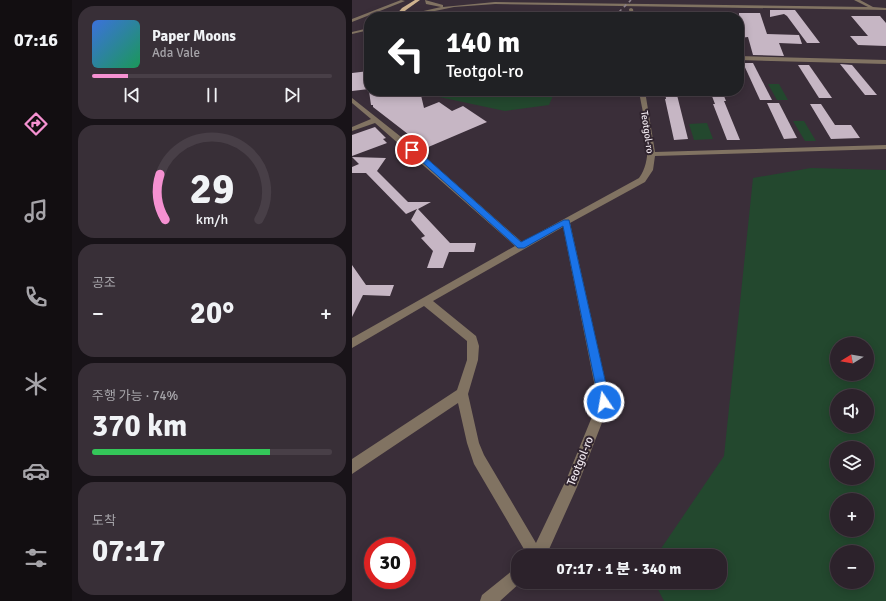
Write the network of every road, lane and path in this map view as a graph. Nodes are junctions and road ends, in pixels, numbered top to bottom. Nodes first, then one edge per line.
1 (418, 0) edge
2 (427, 0) edge
3 (611, 0) edge
4 (856, 0) edge
5 (405, 1) edge
6 (606, 4) junction
7 (467, 5) junction
8 (631, 8) junction
9 (873, 8) junction
10 (886, 9) edge
11 (378, 12) edge
12 (397, 12) edge
13 (400, 12) edge
14 (417, 12) edge
15 (440, 12) edge
16 (631, 12) edge
17 (886, 13) edge
18 (364, 17) edge
19 (352, 22) edge
20 (364, 25) edge
21 (352, 28) edge
22 (364, 30) edge
23 (352, 33) edge
24 (744, 58) edge
25 (886, 62) edge
26 (643, 96) edge
27 (352, 100) edge
28 (376, 120) junction
29 (352, 129) edge
30 (886, 147) edge
31 (652, 154) junction
32 (566, 222) junction
33 (521, 246) junction
34 (425, 301) junction
35 (352, 343) edge
36 (462, 394) junction
37 (352, 467) edge
38 (533, 549) edge
39 (540, 549) edge
40 (511, 581) edge
41 (488, 601) edge

1 - 13 main road
2 - 7 street
3 - 6 street
4 - 9 street
5 - 11 street
5 - 12 main road
6 - 7 street
6 - 9 street
7 - 14 street
8 - 15 street
8 - 16 street
8 - 17 street
9 - 10 street
18 - 19 street
20 - 21 street
22 - 23 street
24 - 25 street
26 - 31 street, Teotgol-ro
27 - 28 street
28 - 29 street
28 - 33 street
30 - 31 street
31 - 32 street, Teotgol-ro
32 - 33 street, Teotgol-ro
32 - 39 street, Teotgol-ro
33 - 34 street, Teotgol-ro
34 - 35 street, Teotgol-ro
34 - 36 street
36 - 37 street
36 - 38 street, Teotgol-ro
40 - 41 street

